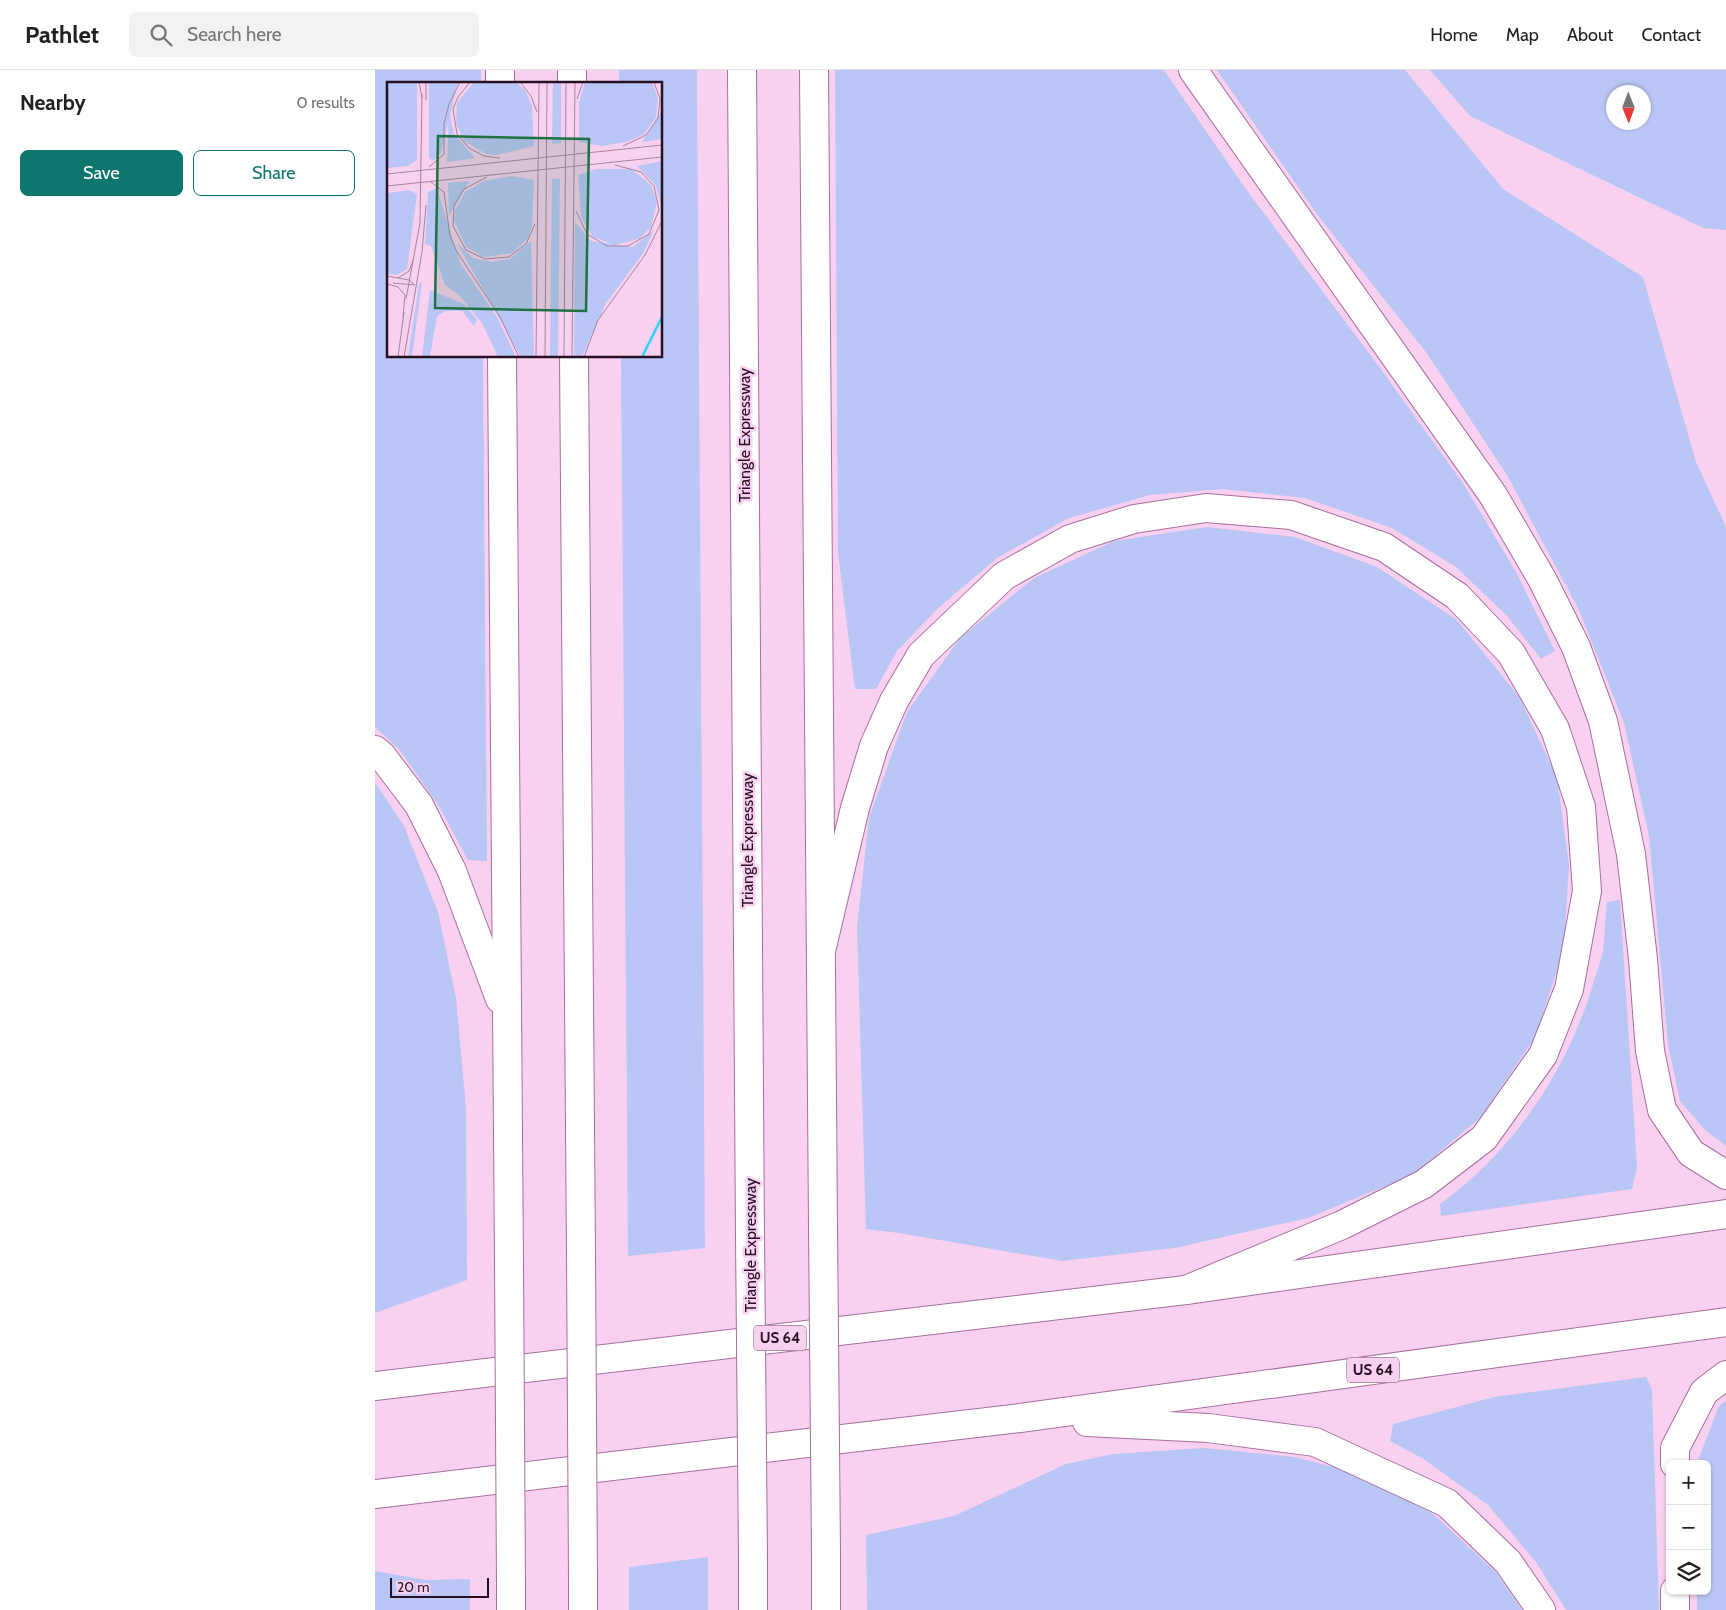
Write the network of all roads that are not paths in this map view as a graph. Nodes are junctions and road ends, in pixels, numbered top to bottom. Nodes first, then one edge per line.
1 (742, 70) edge
2 (815, 70) edge
3 (1193, 70) edge
4 (502, 358) edge
5 (574, 358) edge
6 (375, 750) edge
7 (821, 951) junction
8 (507, 1018) junction
9 (1726, 1175) edge
10 (1726, 1214) edge
11 (1186, 1290) junction
12 (1726, 1322) edge
13 (1726, 1375) edge
14 (375, 1386) edge
15 (1020, 1418) junction
16 (1675, 1460) edge
17 (375, 1494) edge
18 (1675, 1595) edge
19 (511, 1597) edge
20 (583, 1610) edge
21 (753, 1610) edge
22 (826, 1610) edge
23 (1541, 1610) edge
24 (1675, 1610) edge

1 - 21 highway, Triangle Expressway, bridge
2 - 7 highway
3 - 9 highway
4 - 8 highway
5 - 20 highway, bridge
6 - 8 highway
7 - 11 highway
7 - 22 highway, bridge
8 - 19 highway, bridge
10 - 11 highway, US 64
11 - 14 highway, US 64
12 - 15 highway, US 64
13 - 16 highway
15 - 17 highway, US 64
15 - 23 highway
18 - 24 highway

